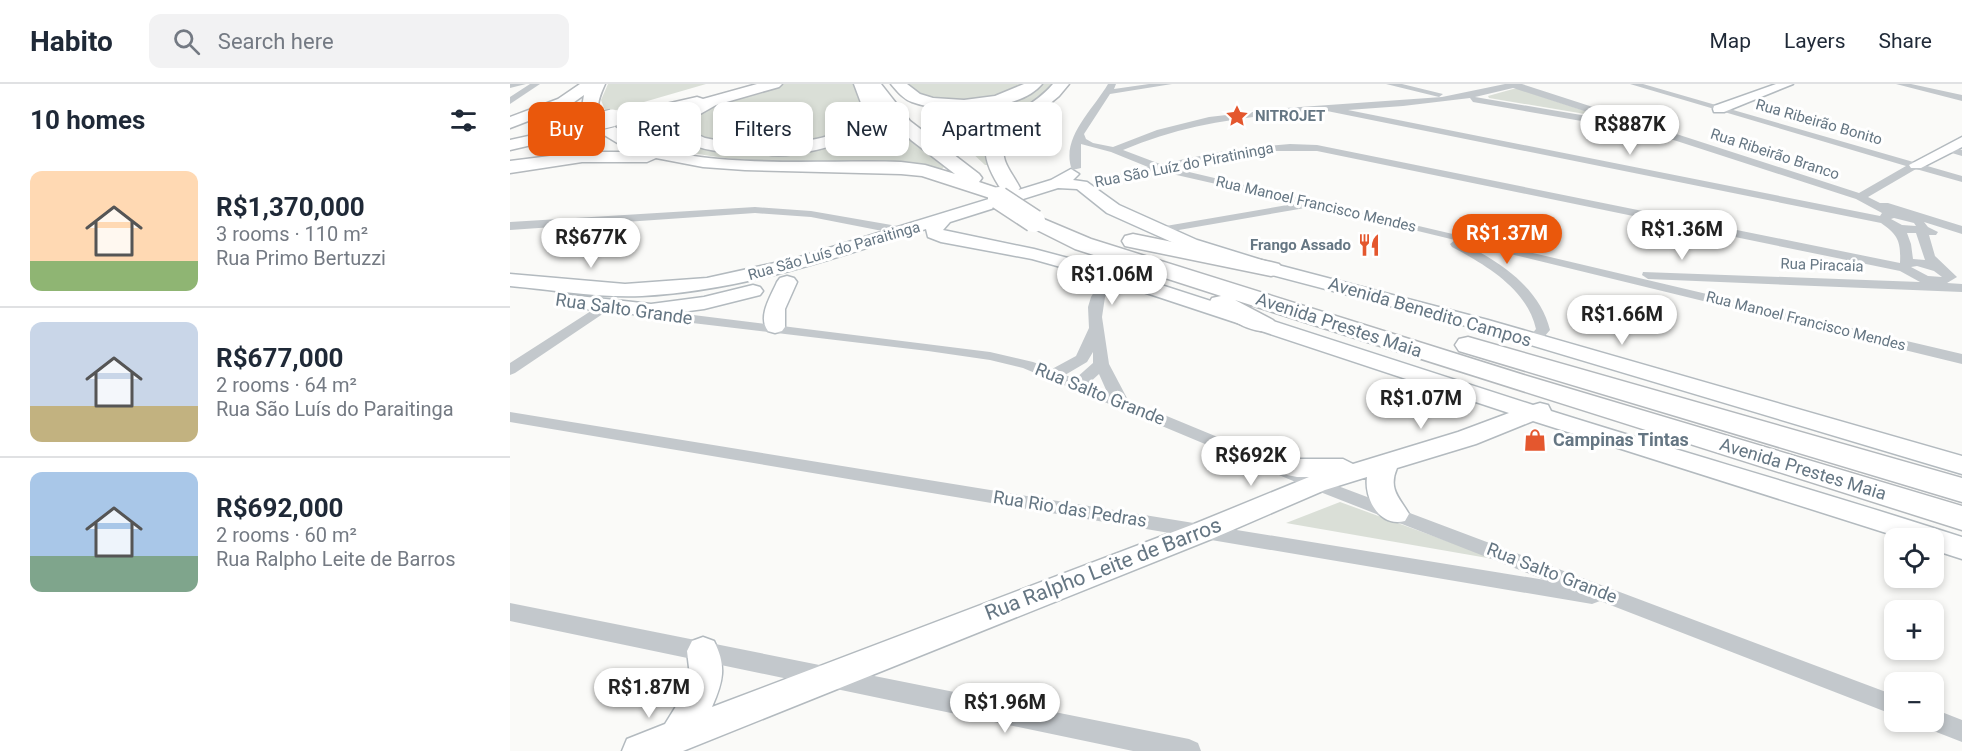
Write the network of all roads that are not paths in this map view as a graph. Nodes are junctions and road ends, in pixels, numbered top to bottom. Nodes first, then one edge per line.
1 (522, 84) edge
2 (536, 84) edge
3 (590, 84) edge
4 (597, 84) edge
5 (746, 84) edge
6 (765, 84) edge
7 (774, 84) edge
8 (862, 84) edge
9 (873, 84) edge
10 (892, 84) edge
11 (899, 84) edge
12 (1034, 84) edge
13 (1168, 84) edge
14 (1390, 84) edge
15 (1514, 84) edge
16 (1634, 84) edge
17 (1787, 84) edge
18 (1900, 84) edge
19 (1061, 85) edge
20 (510, 86) edge
21 (703, 87) dead end
22 (1110, 88) edge
23 (1463, 97) junction
24 (1962, 98) edge
25 (510, 101) edge
26 (1364, 106) junction
27 (1329, 109) junction
28 (1719, 109) junction
29 (612, 118) junction
30 (1370, 118) junction
31 (510, 123) edge
32 (1648, 129) junction
33 (1079, 134) junction
34 (1145, 137) junction
35 (510, 141) edge
36 (1962, 141) edge
37 (1109, 149) junction
38 (1955, 151) edge
39 (1130, 156) junction
40 (703, 162) junction
41 (1916, 165) junction
42 (510, 167) edge
43 (1145, 168) junction
44 (1160, 168) junction
45 (1077, 170) junction
46 (1962, 179) edge
47 (1100, 182) joint
48 (1005, 193) junction
49 (1860, 197) junction
50 (1315, 203) junction
51 (1892, 221) junction
52 (864, 223) junction
53 (510, 226) edge
54 (939, 226) junction
55 (1921, 230) junction
56 (903, 231) junction
57 (1160, 231) junction
58 (1962, 231) edge
59 (1434, 233) junction
60 (1091, 238) junction
61 (1962, 238) edge
62 (856, 246) junction
63 (1841, 256) junction
64 (1905, 265) junction
65 (1271, 269) junction
66 (1942, 269) junction
67 (1609, 274) junction
68 (1114, 276) junction
69 (1962, 276) edge
70 (1754, 279) junction
71 (510, 280) edge
72 (787, 282) junction
73 (1856, 283) junction
74 (672, 287) junction
75 (1962, 288) edge
76 (510, 293) edge
77 (1744, 305) junction
78 (605, 306) junction
79 (651, 310) junction
80 (1264, 325) junction
81 (775, 327) junction
82 (1095, 330) junction
83 (1533, 340) junction
84 (1962, 359) edge
85 (1101, 364) junction
86 (510, 370) edge
87 (1053, 375) junction
88 (1078, 385) junction
89 (1451, 385) junction
90 (1570, 398) junction
91 (1121, 403) junction
92 (1535, 412) junction
93 (510, 417) edge
94 (1467, 438) junction
95 (1387, 463) junction
96 (1266, 464) junction
97 (1962, 465) edge
98 (1316, 484) junction
99 (1962, 490) edge
100 (1395, 514) junction
101 (1962, 518) edge
102 (1900, 528) edge
103 (1204, 531) junction
104 (1944, 542) edge
105 (1962, 548) edge
106 (1629, 602) junction
107 (510, 612) edge
108 (703, 651) junction
109 (829, 676) junction
110 (1884, 701) edge
111 (1944, 724) edge
112 (1962, 731) edge
113 (678, 736) junction
114 (640, 751) edge
115 (1189, 751) edge

1 - 20 street
2 - 25 street
3 - 31 highway
4 - 40 highway
5 - 29 highway
6 - 29 highway
7 - 8 highway
9 - 48 highway
10 - 48 highway
11 - 12 highway
13 - 22 street
14 - 23 street
15 - 23 street
15 - 32 street, Rua Ribeirão Branco
16 - 28 street, Rua Ribeirão Bonito
17 - 28 street
18 - 24 street
19 - 48 highway
21 - 29 highway
22 - 33 street
23 - 26 street
23 - 32 street
26 - 27 street
26 - 30 street
27 - 30 street
27 - 34 street
28 - 41 street, Rua Ribeirão Bonito
29 - 35 highway, bridge
30 - 51 street
32 - 49 street, Rua Ribeirão Branco
33 - 37 street
33 - 45 street
34 - 37 street
34 - 39 street
36 - 38 street
37 - 39 street
37 - 45 street
38 - 41 street
39 - 43 street
40 - 42 highway
40 - 48 highway
41 - 46 street, Rua Ribeirão Bonito
41 - 49 street
43 - 44 street, Rua São Luíz do Piratininga
43 - 47 street, Rua São Luíz do Piratininga
44 - 50 street, Rua Manoel Francisco Mendes
44 - 63 street, Rua São Luíz do Piratininga
45 - 47 street, Rua São Luíz do Piratininga
45 - 54 street, Rua São Luíz do Piratininga
45 - 54 street, Rua São Luís do Paraitinga
45 - 57 street, Avenida Benedito Campos
48 - 60 highway, Avenida Prestes Maia, bridge
49 - 51 street, Rua Ribeirão Branco
49 - 58 street, Rua Ribeirão Branco
50 - 57 street
50 - 59 street, Rua Manoel Francisco Mendes
51 - 55 street
51 - 64 street
52 - 53 street
52 - 56 street
52 - 62 street
54 - 56 street, Rua São Luís do Paraitinga
54 - 68 street
54 - 72 street, Rua São Luíz do Piratininga
55 - 61 street
55 - 66 street
56 - 62 street, Rua São Luís do Paraitinga
57 - 65 street, Avenida Benedito Campos
59 - 67 street, Rua Manoel Francisco Mendes
59 - 83 street
60 - 65 highway
60 - 80 highway
60 - 90 highway, Avenida Prestes Maia
60 - 99 highway, Avenida Prestes Maia
62 - 74 street, Rua São Luís do Paraitinga
63 - 64 street, Rua São Luíz do Piratininga
63 - 73 street
64 - 66 street, Rua São Luíz do Piratininga
65 - 83 street, Avenida Benedito Campos
66 - 69 street
67 - 70 street, Rua Piracaia
67 - 77 street, Rua Manoel Francisco Mendes
68 - 80 street
68 - 82 street
70 - 73 street, Rua Piracaia
70 - 77 street
71 - 74 street, Rua São Luís do Paraitinga
72 - 79 street, Rua São Luíz do Piratininga
72 - 81 street
73 - 75 street, Rua Piracaia
74 - 79 street
76 - 78 street, Rua Salto Grande
77 - 84 street, Rua Manoel Francisco Mendes
78 - 79 street, Rua Salto Grande
78 - 86 street
79 - 81 street, Rua Salto Grande
80 - 89 street
81 - 87 street, Rua Salto Grande
82 - 85 street
82 - 87 street
83 - 97 street, Avenida Benedito Campos
85 - 88 street
85 - 91 street
87 - 88 street, Rua Salto Grande
88 - 91 street, Rua Salto Grande
89 - 92 street
89 - 94 street
90 - 92 street, Rua Ralpho Leite de Barros
90 - 101 highway, Avenida Prestes Maia
91 - 96 street, Rua Salto Grande
92 - 94 street, Rua Ralpho Leite de Barros
92 - 102 street
93 - 103 street, Rua Rio das Pedras
94 - 95 street, Rua Ralpho Leite de Barros
95 - 96 street
95 - 98 street, Rua Ralpho Leite de Barros
95 - 100 street
96 - 98 street, Rua Salto Grande
98 - 100 street, Rua Salto Grande
98 - 103 street, Rua Ralpho Leite de Barros
100 - 106 street, Rua Salto Grande
103 - 106 street, Rua Rio das Pedras
103 - 109 street, Rua Ralpho Leite de Barros
104 - 105 street
106 - 110 street, Rua Salto Grande
107 - 108 street
108 - 109 street
108 - 113 street
109 - 113 street, Rua Ralpho Leite de Barros
109 - 115 street
111 - 112 street
113 - 114 street, Rua Ralpho Leite de Barros

